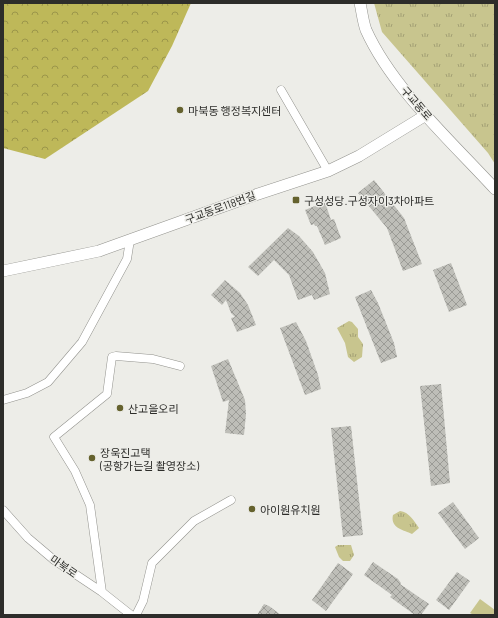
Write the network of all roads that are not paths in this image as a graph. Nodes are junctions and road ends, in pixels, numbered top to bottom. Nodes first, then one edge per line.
1 (360, 3) edge
2 (281, 90) dead end
3 (426, 115) junction
4 (328, 171) junction
5 (495, 189) edge
6 (130, 240) junction
7 (3, 270) edge
8 (180, 366) dead end
9 (3, 400) edge
10 (232, 500) dead end
11 (3, 510) edge
12 (102, 592) junction
13 (131, 615) edge
14 (136, 615) edge

1 - 3 street, 구교동로
2 - 4 street
3 - 4 street, 구교동로118번길
3 - 5 street, 구교동로
4 - 6 street, 구교동로118번길
6 - 7 street, 구교동로118번길
6 - 9 street
8 - 12 street
10 - 14 street
11 - 12 street, 마북로
12 - 13 street, 마북로

